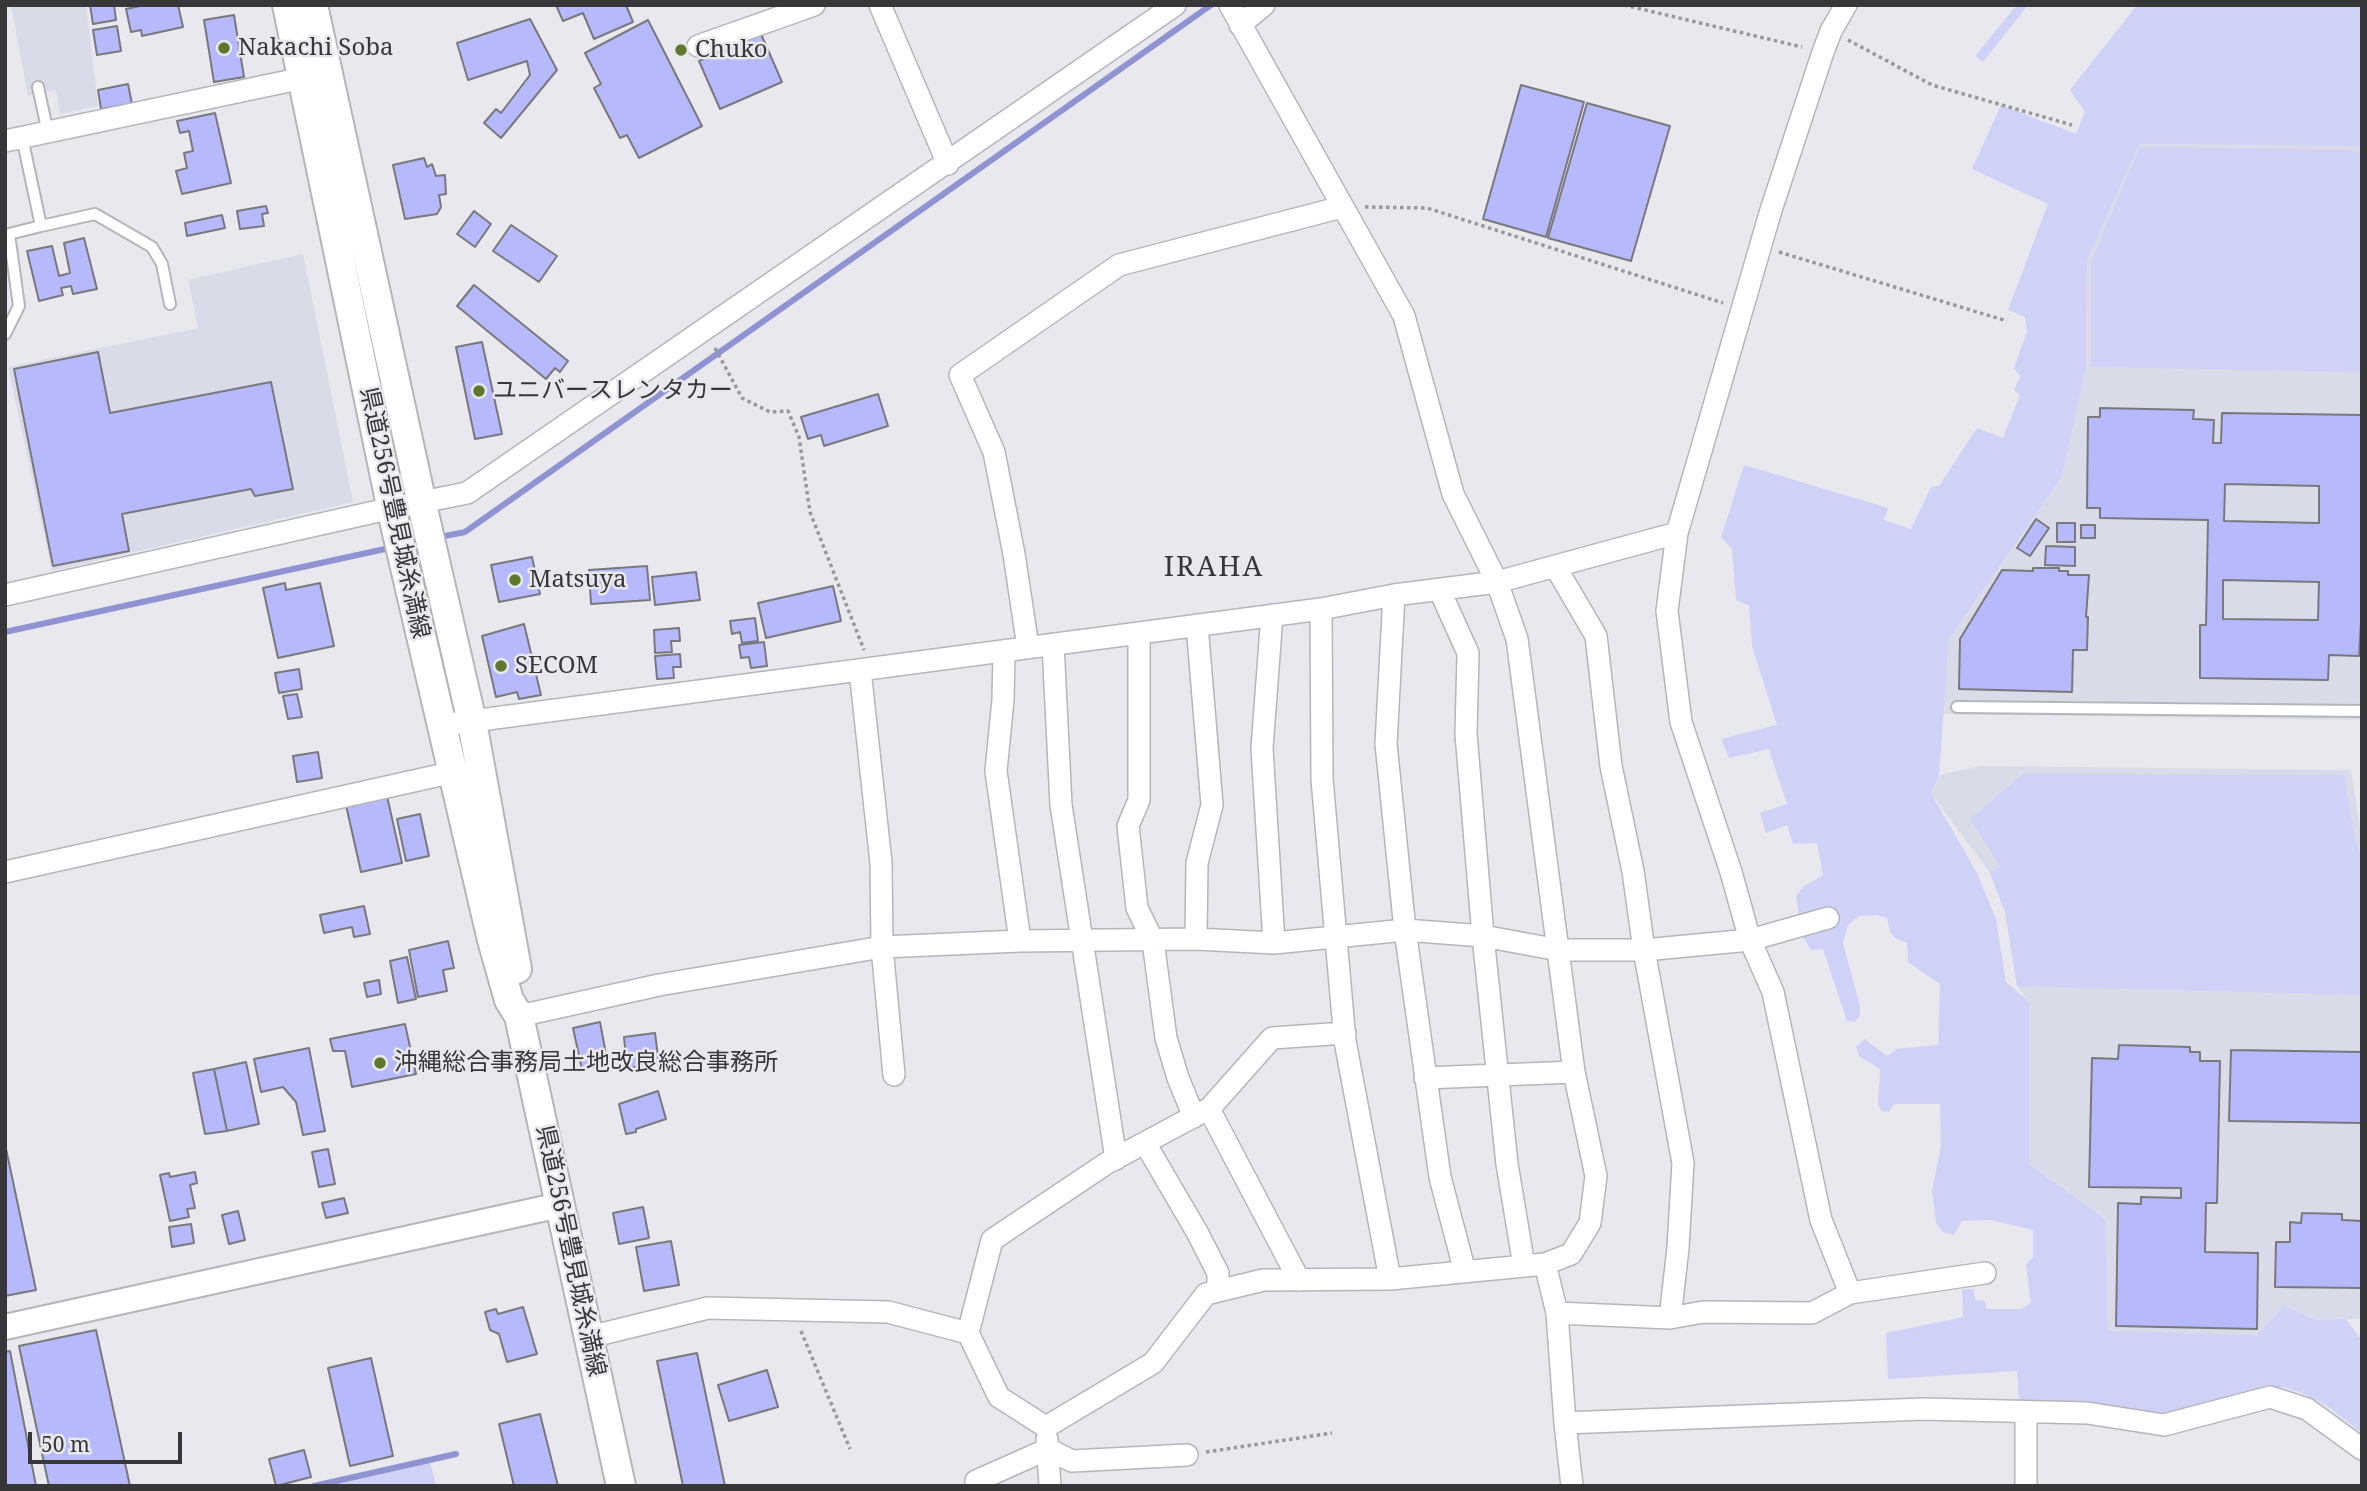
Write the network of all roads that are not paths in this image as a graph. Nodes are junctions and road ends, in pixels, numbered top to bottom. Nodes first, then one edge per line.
1 (287, 5) edge
2 (814, 5) edge
3 (880, 5) edge
4 (1175, 5) edge
5 (1264, 5) edge
6 (1846, 5) edge
7 (316, 12) edge
8 (1235, 15) edge
9 (698, 46) dead end
10 (303, 78) junction
11 (38, 87) dead end
12 (48, 132) junction
13 (13, 139) edge
14 (948, 164) junction
15 (1342, 207) junction
16 (41, 226) junction
17 (170, 304) dead end
18 (5, 334) edge
19 (423, 508) junction
20 (393, 514) junction
21 (1677, 533) junction
22 (1555, 566) junction
23 (1497, 582) junction
24 (1440, 591) junction
25 (5, 595) edge
26 (1394, 595) junction
27 (1321, 608) junction
28 (1272, 615) junction
29 (1197, 625) junction
30 (1139, 633) junction
31 (1053, 644) junction
32 (1028, 647) junction
33 (1004, 651) junction
34 (866, 669) junction
35 (1957, 707) dead end
36 (2362, 711) edge
37 (472, 722) junction
38 (442, 725) junction
39 (454, 772) junction
40 (5, 872) edge
41 (1828, 918) dead end
42 (1405, 930) junction
43 (1336, 936) junction
44 (1483, 936) junction
45 (1196, 939) junction
46 (1750, 940) junction
47 (1153, 941) junction
48 (1020, 942) junction
49 (1082, 942) junction
50 (1274, 943) junction
51 (883, 947) junction
52 (1559, 950) junction
53 (1644, 950) junction
54 (519, 1016) junction
55 (1345, 1033) junction
56 (1574, 1072) junction
57 (894, 1075) dead end
58 (1498, 1075) junction
59 (1425, 1078) junction
60 (1201, 1113) junction
61 (1145, 1143) junction
62 (1116, 1159) junction
63 (560, 1205) junction
64 (1534, 1265) junction
65 (1465, 1272) junction
66 (1985, 1273) dead end
67 (1390, 1279) junction
68 (1299, 1280) junction
69 (1217, 1291) junction
70 (1850, 1293) junction
71 (1557, 1313) junction
72 (1670, 1318) junction
73 (5, 1327) edge
74 (968, 1333) junction
75 (589, 1337) junction
76 (2026, 1412) junction
77 (1564, 1423) junction
78 (1046, 1427) junction
79 (1048, 1449) junction
80 (2362, 1449) edge
81 (1187, 1455) road end
82 (976, 1481) dead end
83 (621, 1486) edge
84 (1050, 1486) edge
85 (1572, 1486) edge
86 (2026, 1486) edge

1 - 10 main road, 県道256号豊見城糸満線
2 - 9 street
3 - 14 street
4 - 14 street
5 - 8 street
6 - 21 street
7 - 19 main road, 県道256号豊見城糸満線
8 - 15 street
10 - 12 street
10 - 20 main road, 県道256号豊見城糸満線
11 - 12 lane
12 - 13 street
13 - 16 lane
14 - 19 street
15 - 23 street
15 - 32 street
16 - 17 lane
16 - 18 lane
19 - 20 street
19 - 37 main road, 県道256号豊見城糸満線
20 - 25 street
20 - 38 main road, 県道256号豊見城糸満線
21 - 22 street
21 - 46 street
22 - 23 street
22 - 53 street
23 - 24 street
23 - 52 street
24 - 26 street
24 - 44 street
26 - 27 street
26 - 42 street
27 - 28 street
27 - 43 street
28 - 29 street
28 - 50 street
29 - 30 street
29 - 45 street
30 - 31 street
30 - 47 street
31 - 32 street
31 - 49 street
32 - 33 street
33 - 34 street
33 - 48 street
34 - 37 street
34 - 51 street
35 - 36 lane
37 - 38 street
37 - 54 main road, 県道256号豊見城糸満線
38 - 39 main road, 県道256号豊見城糸満線
39 - 40 street
39 - 54 main road, 県道256号豊見城糸満線
41 - 46 street
42 - 43 street
42 - 44 street
42 - 59 street
43 - 50 street
43 - 55 street
44 - 52 street
44 - 58 street
45 - 47 street
45 - 50 street
46 - 53 street
46 - 70 street
47 - 49 street
47 - 60 street
48 - 49 street
48 - 51 street
49 - 62 street
51 - 54 street
51 - 57 street
52 - 53 street
52 - 56 street
53 - 72 street
54 - 63 main road, 県道256号豊見城糸満線
55 - 60 street
55 - 67 street
56 - 58 street
56 - 64 street
58 - 59 street
58 - 64 street
59 - 65 street
60 - 61 street
60 - 68 street
61 - 62 street
61 - 69 street
62 - 74 street
63 - 73 street
63 - 75 main road, 県道256号豊見城糸満線
64 - 65 street
64 - 71 street
65 - 67 street
66 - 70 street
67 - 68 street
68 - 69 street
69 - 78 street
70 - 72 street
71 - 72 street
71 - 77 street
74 - 75 street
74 - 78 street
75 - 83 main road, 県道256号豊見城糸満線
76 - 77 street
76 - 80 street
76 - 86 street
77 - 85 street
78 - 79 street
79 - 81 street
79 - 82 street
79 - 84 street

